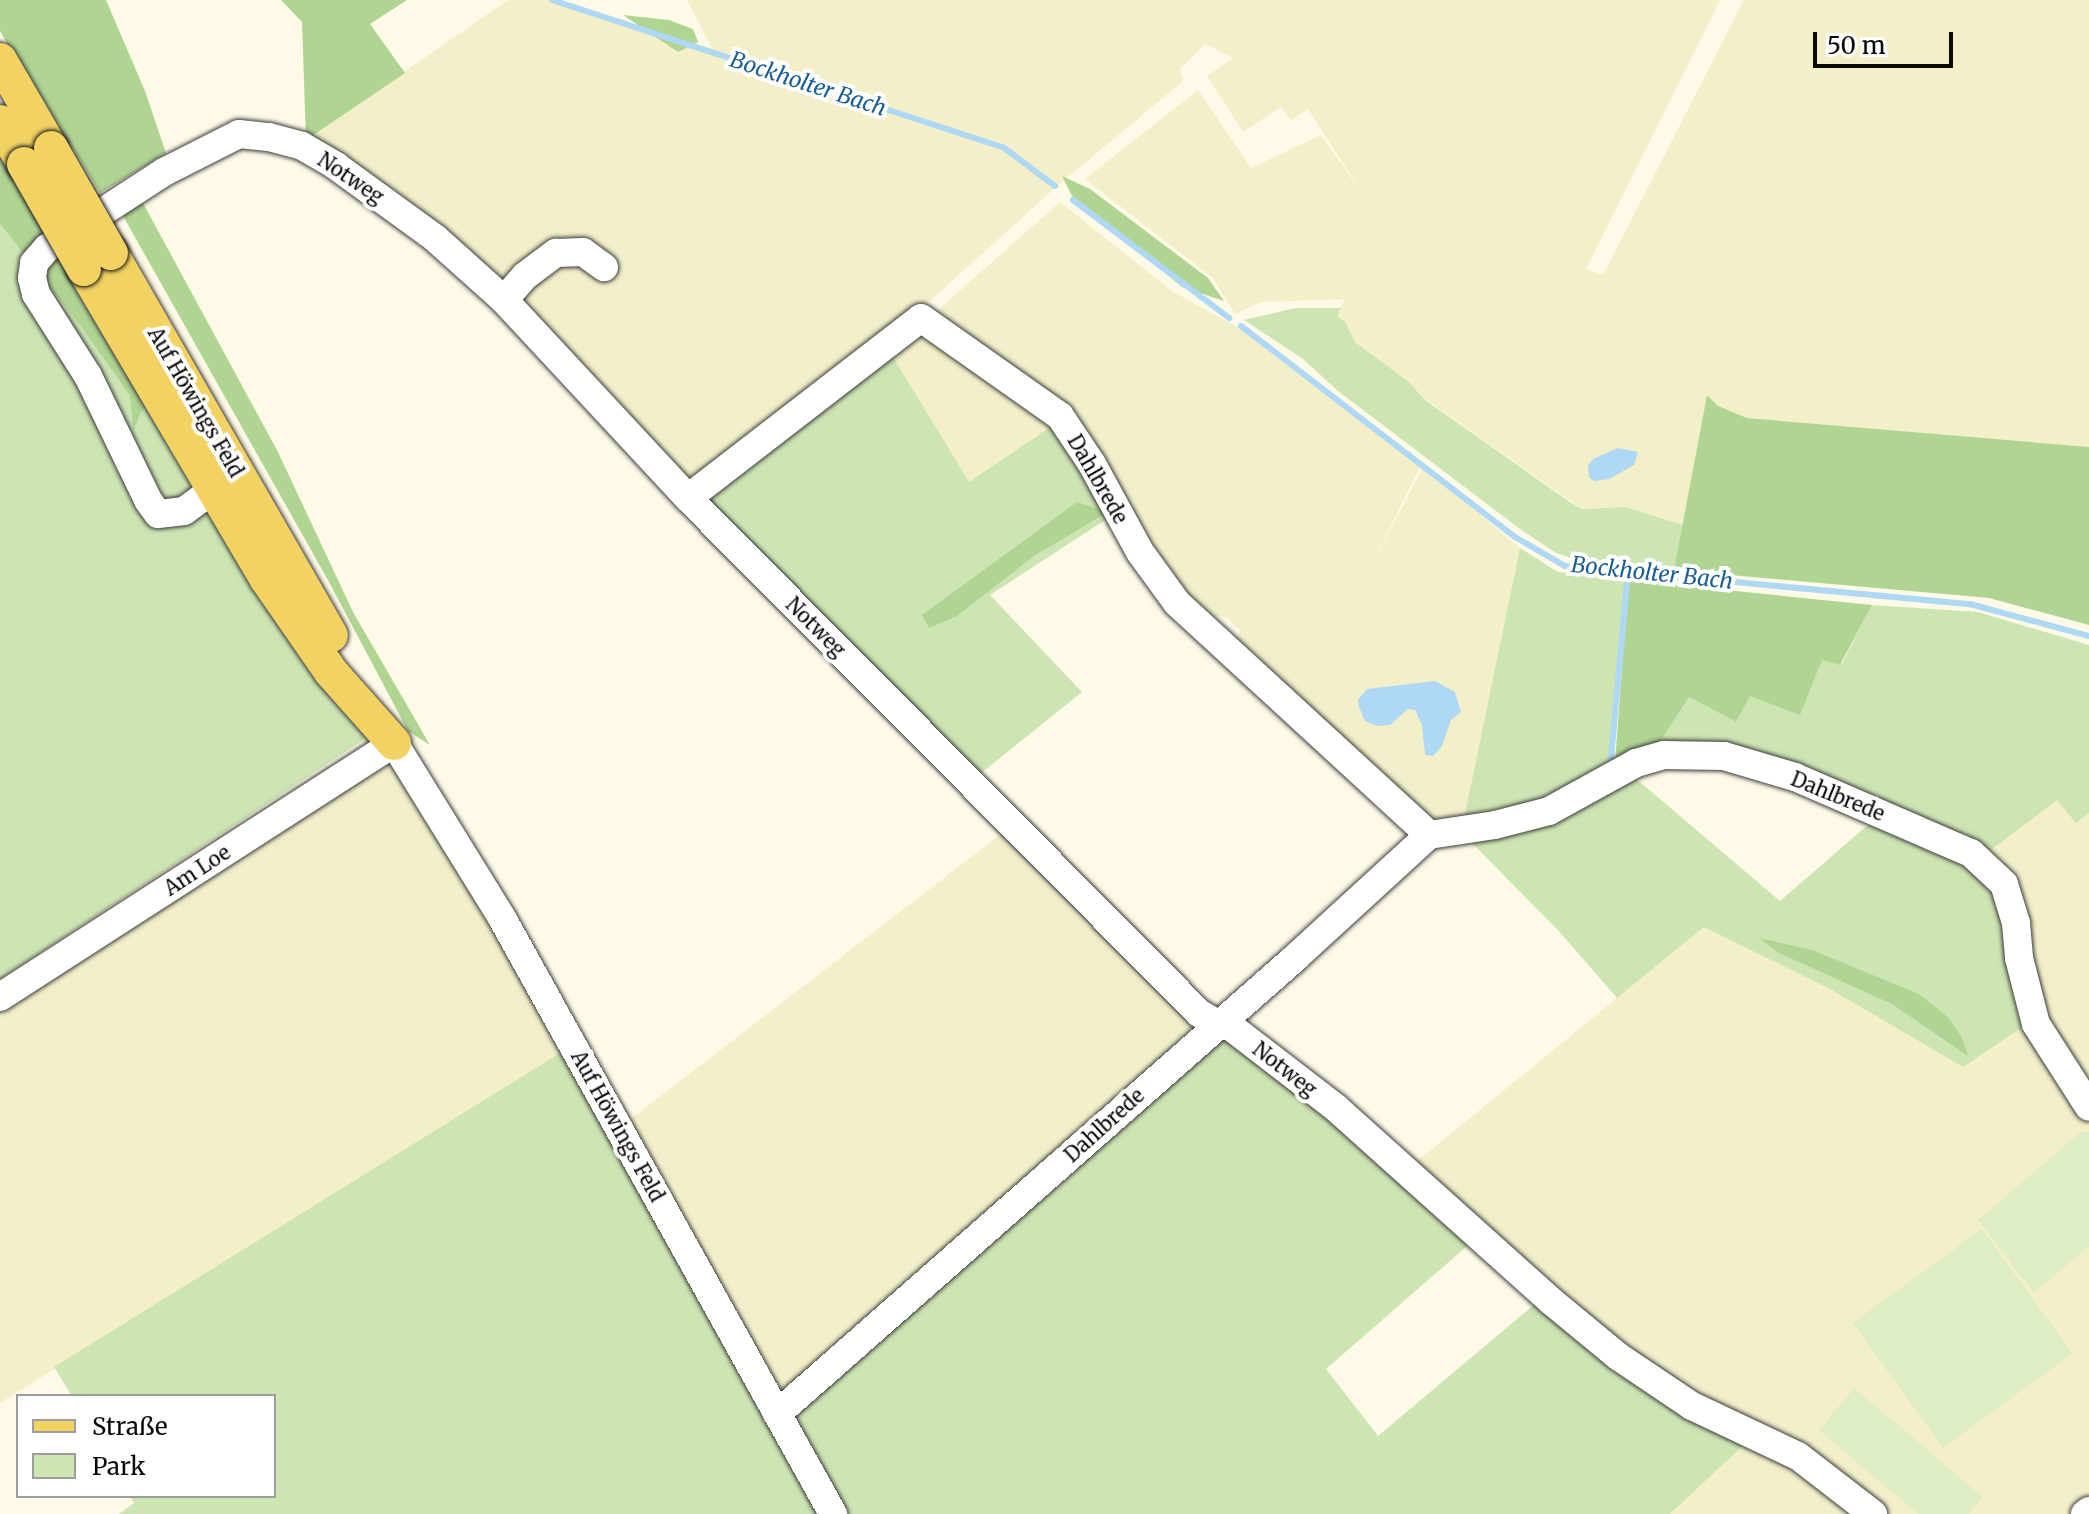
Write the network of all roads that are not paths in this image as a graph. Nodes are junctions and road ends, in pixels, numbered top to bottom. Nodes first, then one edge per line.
1 (0, 60) edge
2 (0, 122) edge
3 (37, 156) junction
4 (604, 267) dead end
5 (504, 300) junction
6 (224, 481) junction
7 (688, 498) junction
8 (394, 743) junction
9 (1429, 835) junction
10 (0, 997) edge
11 (1217, 1024) junction
12 (2089, 1107) edge
13 (777, 1414) junction
14 (833, 1514) edge
15 (1873, 1514) edge

1 - 3 main road, Auf Höwings Feld
2 - 3 main road, Auf Höwings Feld
3 - 6 main road, Auf Höwings Feld, bridge
4 - 5 street
5 - 6 street, Notweg
5 - 7 street, Notweg
6 - 8 main road, Auf Höwings Feld
7 - 9 street, Dahlbrede
7 - 11 street, Notweg
8 - 10 street, Am Loe
8 - 13 street, Auf Höwings Feld
9 - 11 street, Dahlbrede
9 - 12 street, Dahlbrede
11 - 13 street, Dahlbrede
11 - 15 street, Notweg
13 - 14 street, Auf Höwings Feld

